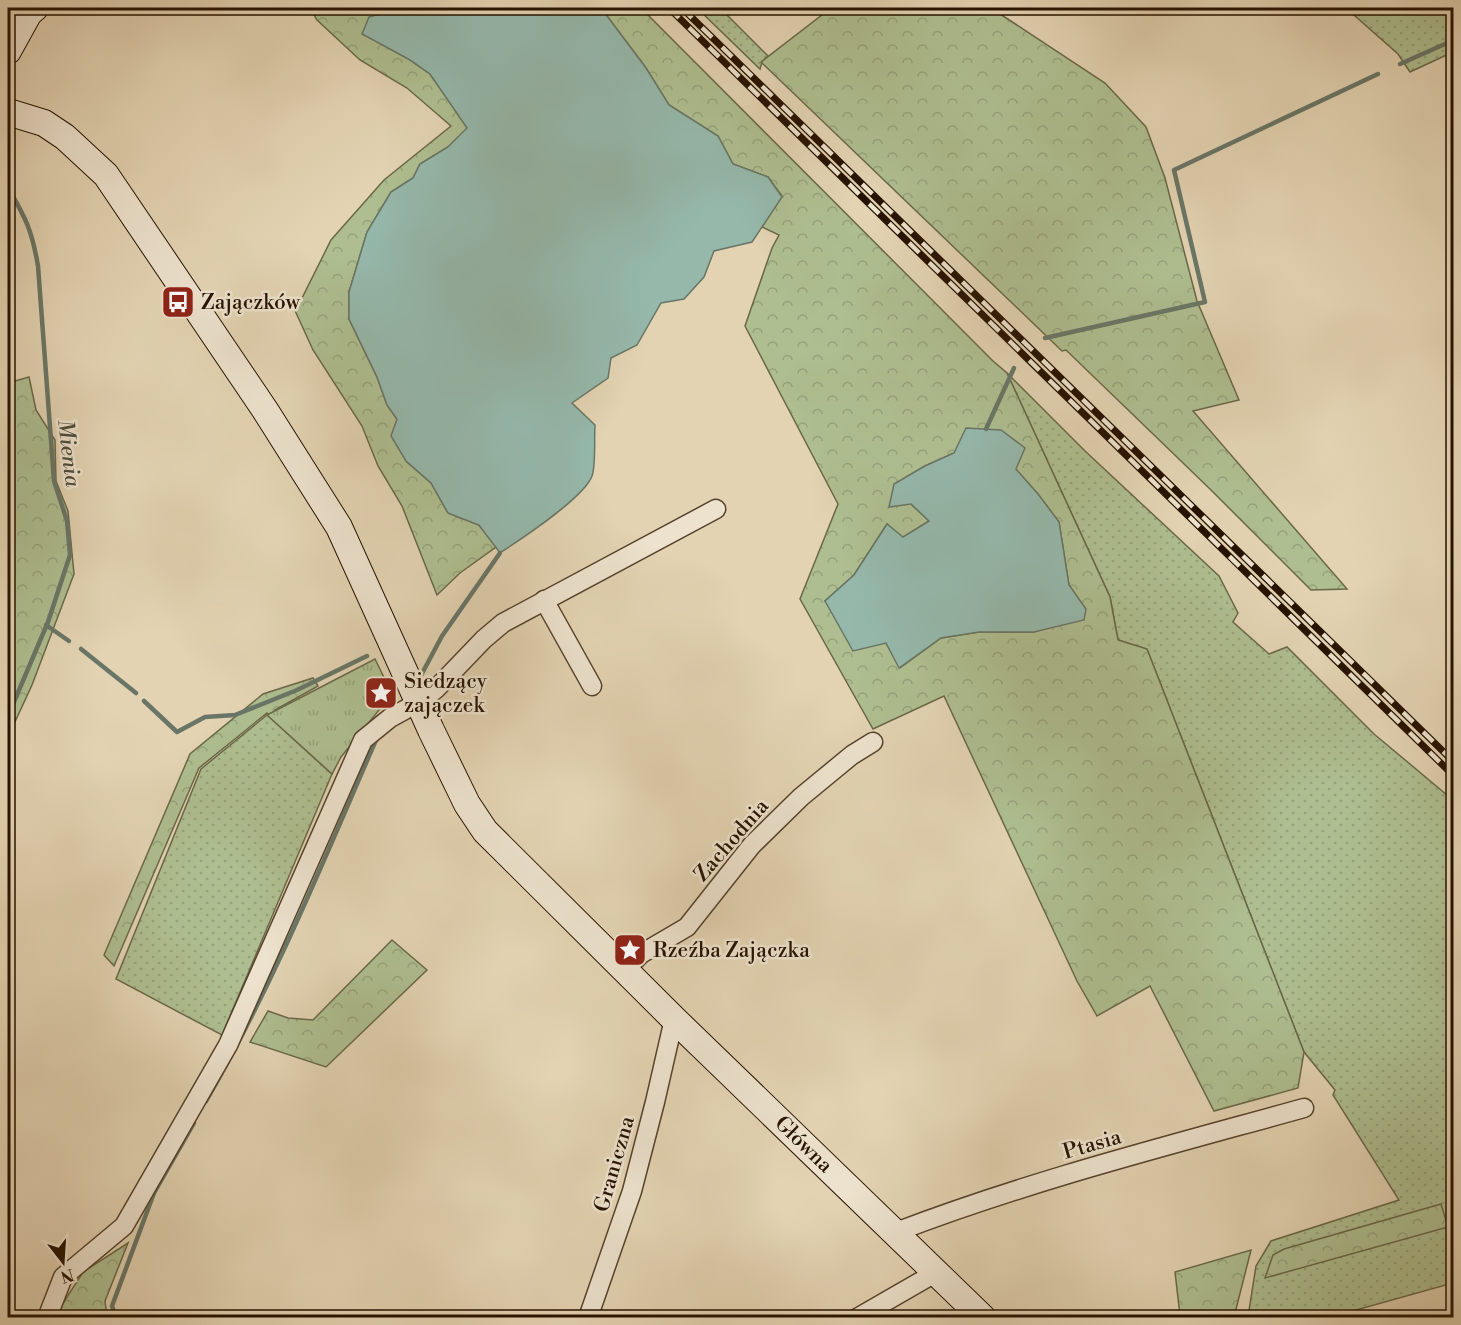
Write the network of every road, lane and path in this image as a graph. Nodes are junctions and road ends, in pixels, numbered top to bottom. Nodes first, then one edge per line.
1 (35, 8) edge
2 (8, 51) edge
3 (8, 112) edge
4 (716, 509) dead end
5 (544, 600) junction
6 (592, 686) dead end
7 (419, 702) junction
8 (873, 742) dead end
9 (625, 970) junction
10 (674, 1019) junction
11 (1304, 1108) dead end
12 (896, 1232) junction
13 (937, 1272) junction
14 (47, 1317) edge
15 (588, 1317) edge
16 (857, 1317) edge
17 (983, 1317) edge

1 - 2 main road
3 - 7 main road, Główna
4 - 5 street
5 - 6 street
5 - 7 street
7 - 9 main road, Główna
7 - 14 street
8 - 9 street, Zachodnia
9 - 10 main road, Główna
10 - 12 main road, Główna
10 - 15 street, Graniczna
11 - 12 street, Ptasia
12 - 13 main road, Główna
13 - 16 street
13 - 17 main road, Główna

